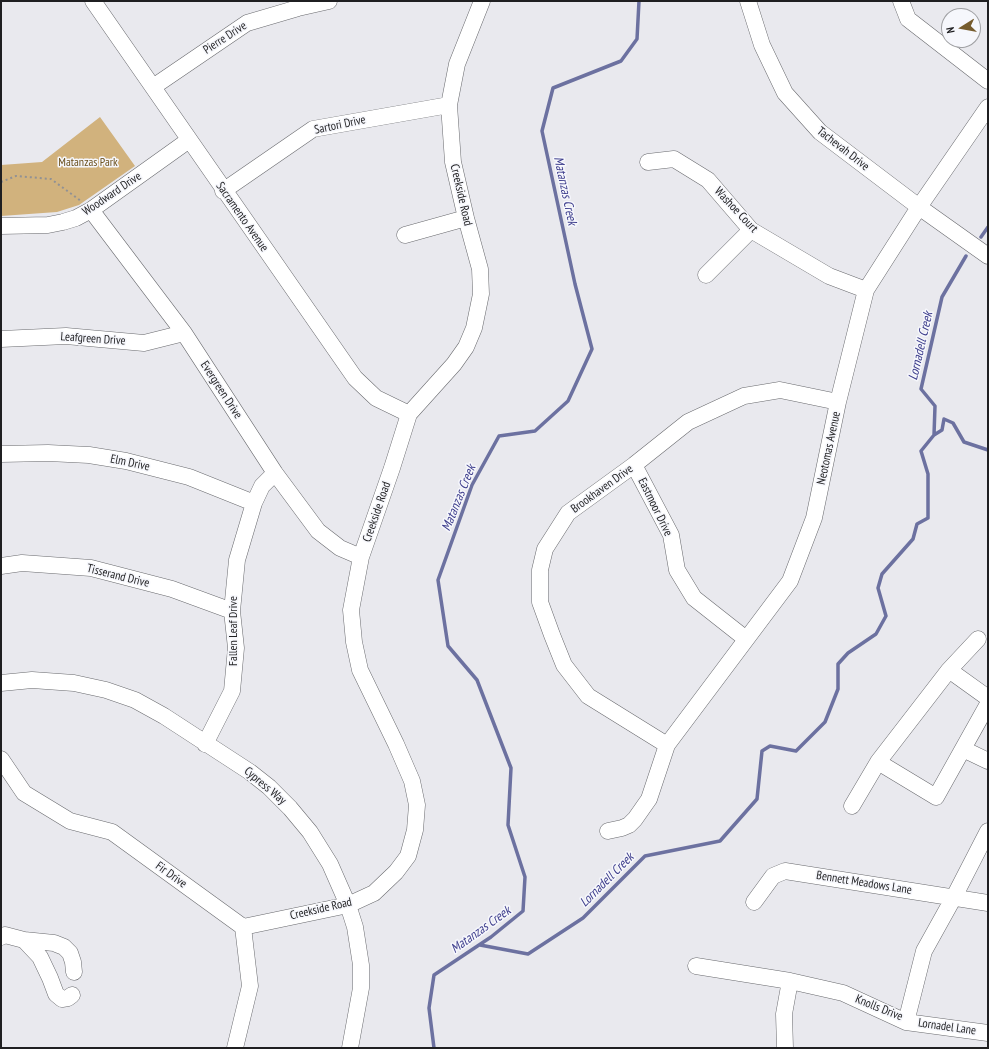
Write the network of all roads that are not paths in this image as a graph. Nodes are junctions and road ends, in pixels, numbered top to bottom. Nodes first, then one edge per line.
1 (93, 1) edge
2 (329, 1) edge
3 (482, 1) edge
4 (748, 1) edge
5 (901, 1) edge
6 (988, 81) edge
7 (153, 87) junction
8 (449, 105) junction
9 (988, 108) edge
10 (189, 140) junction
11 (648, 162) dead end
12 (223, 191) junction
13 (919, 207) junction
14 (91, 210) junction
15 (466, 218) junction
16 (1, 226) edge
17 (751, 230) junction
18 (405, 235) dead end
19 (988, 256) edge
20 (706, 275) dead end
21 (866, 290) junction
22 (184, 333) junction
23 (1, 339) edge
24 (838, 402) junction
25 (409, 414) junction
26 (1, 454) edge
27 (634, 465) junction
28 (275, 473) junction
29 (254, 503) junction
30 (361, 557) junction
31 (1, 566) edge
32 (232, 611) junction
33 (746, 639) junction
34 (978, 639) dead end
35 (949, 670) junction
36 (1, 683) edge
37 (988, 698) edge
38 (988, 704) edge
39 (205, 744) junction
40 (668, 745) junction
41 (963, 749) junction
42 (1, 759) edge
43 (878, 762) junction
44 (988, 762) edge
45 (852, 806) dead end
46 (608, 831) dead end
47 (988, 831) edge
48 (954, 897) junction
49 (754, 902) dead end
50 (988, 903) edge
51 (348, 905) junction
52 (243, 927) junction
53 (3, 936) edge
54 (24, 940) junction
55 (696, 966) dead end
56 (74, 972) dead end
57 (790, 981) junction
58 (72, 995) dead end
59 (906, 1022) junction
60 (988, 1033) edge
61 (235, 1048) edge
62 (350, 1048) edge
63 (785, 1048) edge

1 - 7 street, Sacramento Avenue
2 - 7 street, Pierre Drive
3 - 8 street, Creekside Road
4 - 13 street, Tachevah Drive
5 - 6 street
7 - 10 street, Sacramento Avenue
8 - 12 street, Sartori Drive
8 - 15 street, Creekside Road
9 - 13 street, Neotomas Avenue
10 - 12 street, Sacramento Avenue
10 - 14 street, Woodward Drive
11 - 17 street, Washoe Court
12 - 25 street, Sacramento Avenue
13 - 19 street, Tachevah Drive
13 - 21 street, Neotomas Avenue
14 - 16 street, Woodward Drive
14 - 22 street, Evergreen Drive
15 - 18 street
15 - 25 street, Creekside Road
17 - 20 street
17 - 21 street, Washoe Court
21 - 24 street, Neotomas Avenue
22 - 23 street, Leafgreen Drive
22 - 28 street, Evergreen Drive
24 - 27 street, Brookhaven Drive
24 - 33 street, Neotomas Avenue
25 - 30 street, Creekside Road
26 - 29 street, Elm Drive
27 - 33 street, Eastmoor Drive
27 - 40 street, Brookhaven Drive
28 - 29 street, Fallen Leaf Drive
28 - 30 street, Evergreen Drive
29 - 32 street, Fallen Leaf Drive
30 - 51 street, Creekside Road
31 - 32 street, Tisserand Drive
32 - 39 street, Fallen Leaf Drive
33 - 40 street, Neotomas Avenue
34 - 35 street
35 - 37 street
35 - 43 street
36 - 39 street, Cypress Way
38 - 41 street
39 - 51 street, Cypress Way
40 - 46 street, Neotomas Avenue
41 - 43 street
41 - 44 street
42 - 52 street, Fir Drive
43 - 45 street
47 - 48 street, Knolls Drive
48 - 49 street, Bennett Meadows Lane
48 - 50 street, Bennett Meadows Lane
48 - 59 street, Knolls Drive
51 - 52 street, Creekside Road
51 - 62 street, Cypress Way
52 - 61 street
53 - 54 street
54 - 56 street
54 - 58 street
55 - 57 street, Knolls Drive
57 - 59 street, Knolls Drive
57 - 63 street
59 - 60 street, Lornadel Lane

